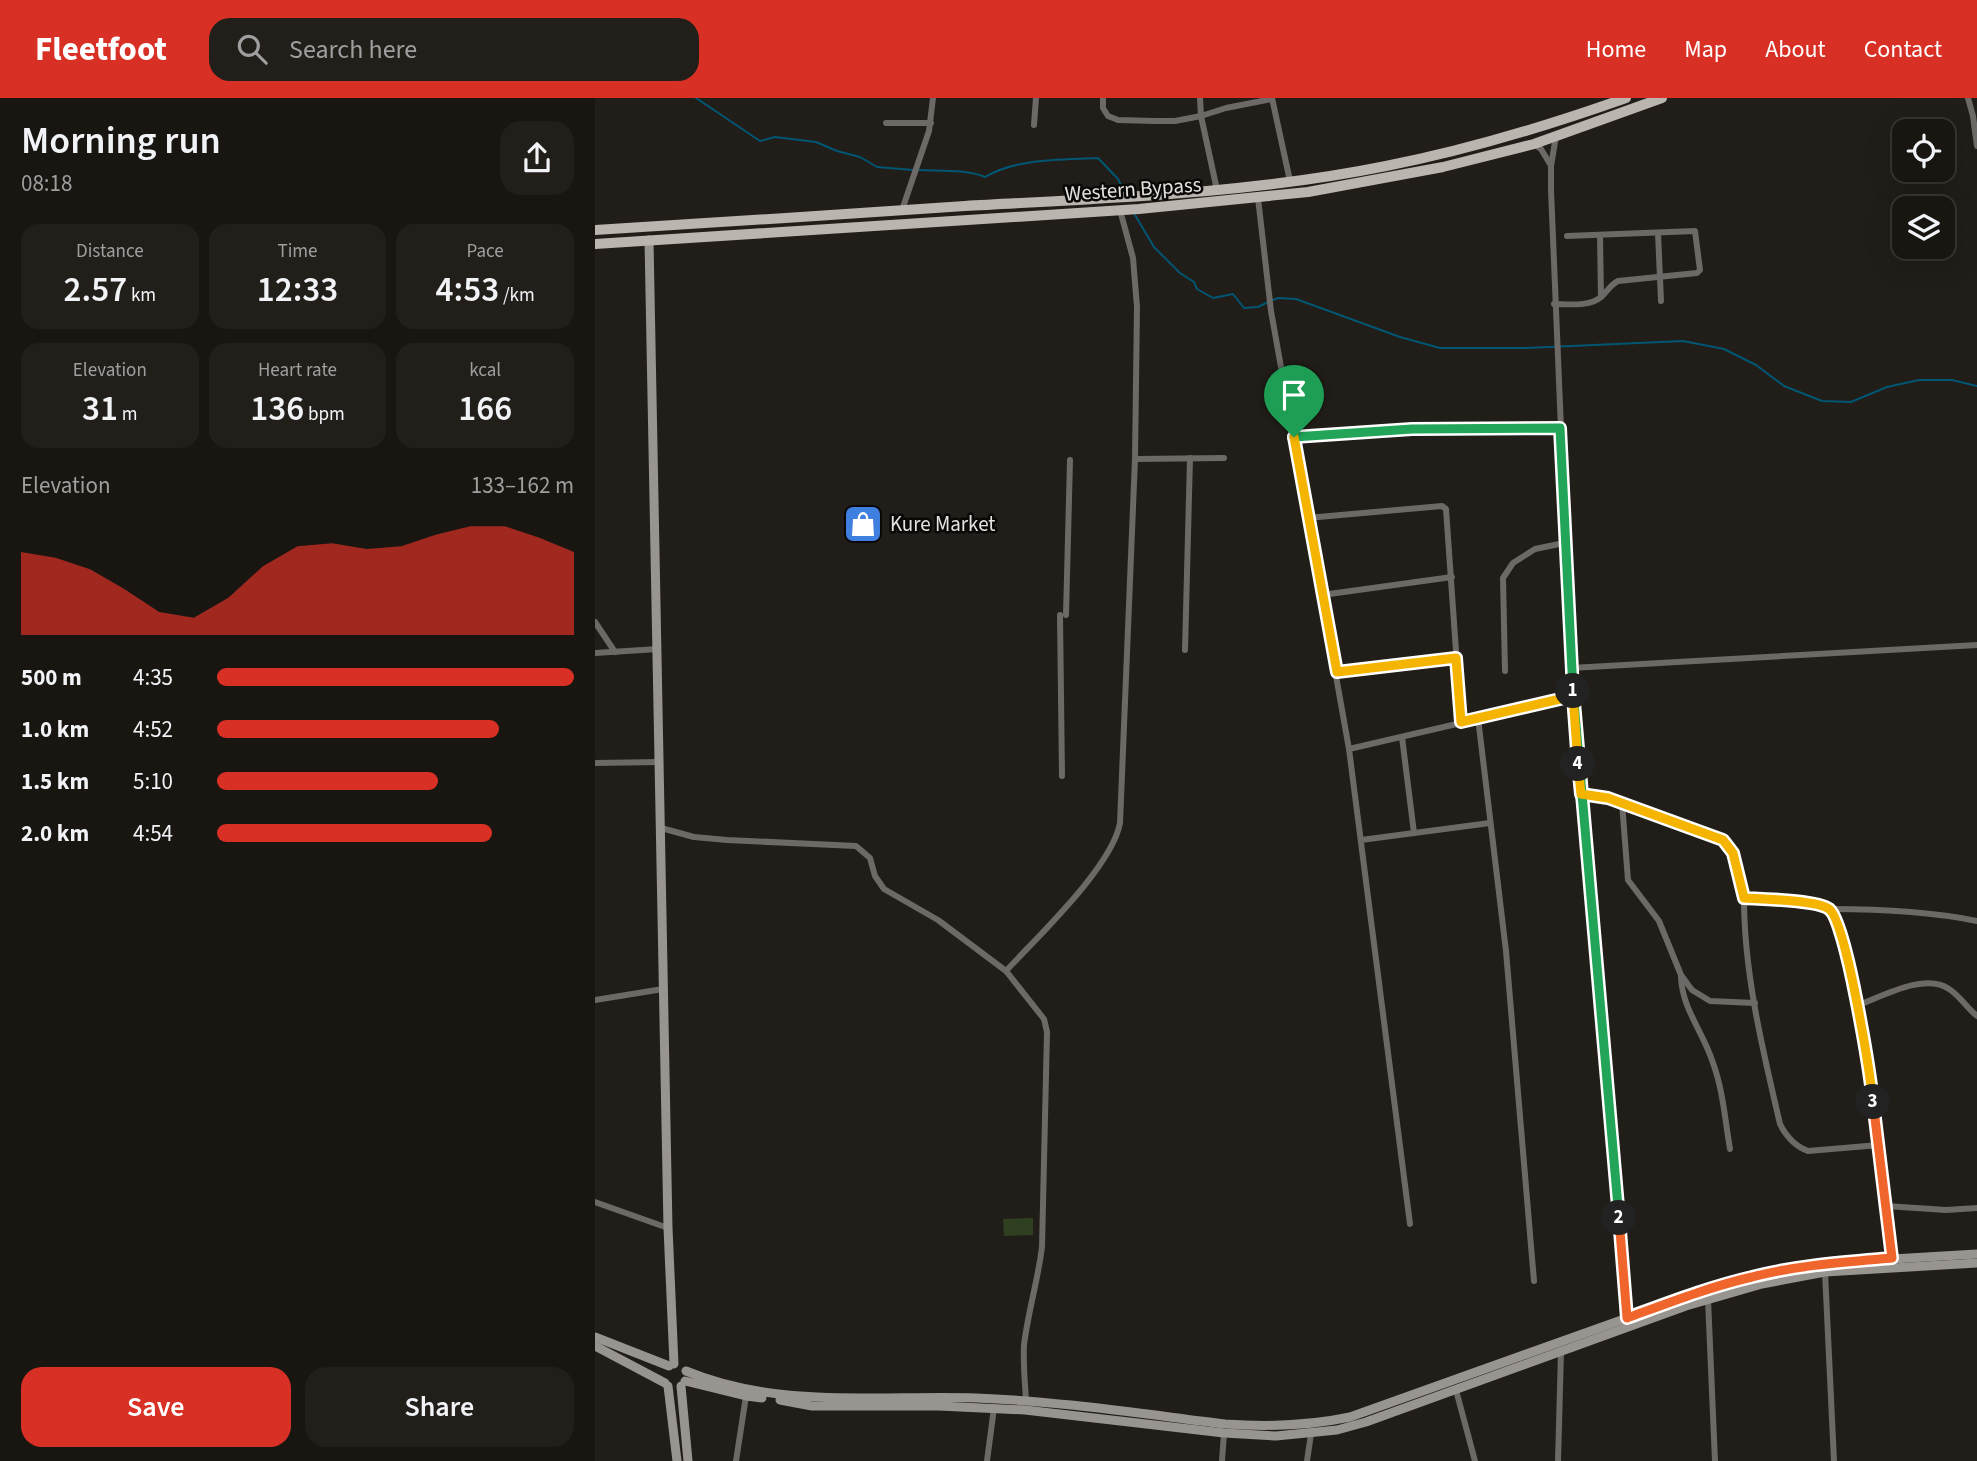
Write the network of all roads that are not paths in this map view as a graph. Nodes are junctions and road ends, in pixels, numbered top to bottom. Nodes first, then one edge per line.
1 (933, 98) edge
2 (1036, 98) edge
3 (1103, 98) edge
4 (1200, 98) edge
5 (1626, 98) edge
6 (1662, 98) edge
7 (1968, 98) edge
8 (1272, 99) edge
9 (1201, 116) junction
10 (886, 123) dead end
11 (931, 123) junction
12 (1034, 125) dead end
13 (1556, 136) junction
14 (1534, 144) junction
15 (1977, 146) edge
16 (1551, 166) junction
17 (1290, 181) junction
18 (1217, 190) junction
19 (1258, 198) junction
20 (902, 210) junction
21 (1123, 210) junction
22 (595, 230) edge
23 (1658, 233) junction
24 (1600, 235) junction
25 (1567, 236) dead end
26 (649, 240) junction
27 (595, 244) edge
28 (1659, 275) junction
29 (1601, 297) junction
30 (1661, 301) dead end
31 (1554, 304) junction
32 (1560, 428) junction
33 (1294, 437) junction
34 (1135, 458) junction
35 (1190, 458) junction
36 (1224, 458) dead end
37 (1070, 460) dead end
38 (1307, 518) junction
39 (1565, 543) junction
40 (1452, 578) junction
41 (1322, 595) junction
42 (595, 622) edge
43 (1977, 645) edge
44 (658, 649) junction
45 (1185, 650) dead end
46 (615, 652) junction
47 (595, 653) edge
48 (1456, 658) junction
49 (1571, 668) junction
50 (1505, 671) dead end
51 (1337, 672) junction
52 (1573, 696) junction
53 (1478, 718) junction
54 (1461, 722) junction
55 (1402, 737) junction
56 (1349, 749) junction
57 (660, 762) junction
58 (595, 763) edge
59 (1062, 776) dead end
60 (1581, 794) junction
61 (1622, 803) junction
62 (1490, 824) junction
63 (661, 828) junction
64 (1414, 833) junction
65 (1361, 840) junction
66 (1744, 898) junction
67 (1831, 909) junction
68 (1977, 921) edge
69 (1006, 971) junction
70 (1681, 975) junction
71 (663, 989) junction
72 (595, 1000) edge
73 (1755, 1003) junction
74 (1856, 1006) junction
75 (1977, 1016) edge
76 (1879, 1145) junction
77 (1730, 1149) dead end
78 (595, 1202) edge
79 (1886, 1206) junction
80 (1977, 1208) edge
81 (1410, 1224) dead end
82 (667, 1228) junction
83 (1977, 1254) edge
84 (1892, 1258) junction
85 (1977, 1263) edge
86 (1825, 1272) junction
87 (1534, 1281) dead end
88 (1708, 1298) junction
89 (1628, 1322) junction
90 (595, 1337) edge
91 (595, 1346) edge
92 (1561, 1352) junction
93 (672, 1365) junction
94 (684, 1379) junction
95 (667, 1384) junction
96 (1456, 1390) junction
97 (746, 1396) junction
98 (1026, 1401) junction
99 (995, 1408) junction
100 (1224, 1433) junction
101 (1311, 1434) junction
102 (677, 1461) edge
103 (688, 1461) edge
104 (736, 1461) edge
105 (987, 1461) edge
106 (1222, 1461) edge
107 (1307, 1461) edge
108 (1475, 1461) edge
109 (1558, 1461) edge
110 (1715, 1461) edge
111 (1834, 1461) edge

1 - 11 street
2 - 12 street
3 - 9 street
4 - 9 street
5 - 17 main road, Western Bypass
6 - 13 main road, Western Bypass
7 - 15 street
8 - 9 street
8 - 17 street
9 - 18 street
10 - 11 street
11 - 20 street
13 - 14 main road, Western Bypass
13 - 16 street
14 - 16 street
14 - 19 main road, Western Bypass
16 - 31 street
17 - 18 main road, Western Bypass
18 - 20 main road, Western Bypass
19 - 21 main road, Western Bypass
19 - 33 street
20 - 22 main road, Western Bypass
21 - 26 main road, Western Bypass
21 - 34 street
23 - 24 street
23 - 28 street
23 - 28 street
24 - 25 street
24 - 29 street
26 - 27 main road, Western Bypass
26 - 44 main road
28 - 29 street
28 - 30 street
29 - 31 street
31 - 32 street
32 - 33 street
32 - 39 street
33 - 38 street
34 - 35 street
34 - 69 street
35 - 36 street
35 - 45 street
37 - 59 street
38 - 40 street
38 - 41 street
39 - 49 street
39 - 50 street
40 - 41 street
40 - 48 street
41 - 51 street
42 - 46 street
43 - 49 street
44 - 46 street
44 - 57 main road
46 - 47 street
48 - 51 street
48 - 54 street
49 - 52 street
51 - 56 street
52 - 53 street
52 - 60 street
53 - 54 street
53 - 62 street
54 - 55 street
55 - 56 street
55 - 64 street
56 - 65 street
57 - 58 street
57 - 63 main road
60 - 61 street
60 - 89 street
61 - 66 street
61 - 70 street
62 - 64 street
62 - 87 street
63 - 69 street
63 - 71 main road
64 - 65 street
65 - 81 street
66 - 67 street
66 - 73 street
67 - 68 street
67 - 74 street
69 - 98 street
70 - 73 street
70 - 77 street
71 - 72 street
71 - 82 main road
73 - 76 street
74 - 75 street
74 - 76 street
76 - 79 street
78 - 82 street
79 - 80 street
79 - 84 street
82 - 93 main road
83 - 84 main road
84 - 89 main road
85 - 86 main road
86 - 88 main road
86 - 111 street
88 - 89 main road
88 - 110 street
89 - 92 main road
89 - 98 main road
90 - 93 main road
91 - 95 main road
92 - 96 main road
92 - 109 street
93 - 94 main road
93 - 95 main road
94 - 95 main road
94 - 97 main road
94 - 98 main road
94 - 103 main road
95 - 102 main road
96 - 101 main road
96 - 108 street
97 - 99 main road
97 - 104 street
99 - 100 main road
99 - 105 street
100 - 101 main road
100 - 106 street
101 - 107 street

